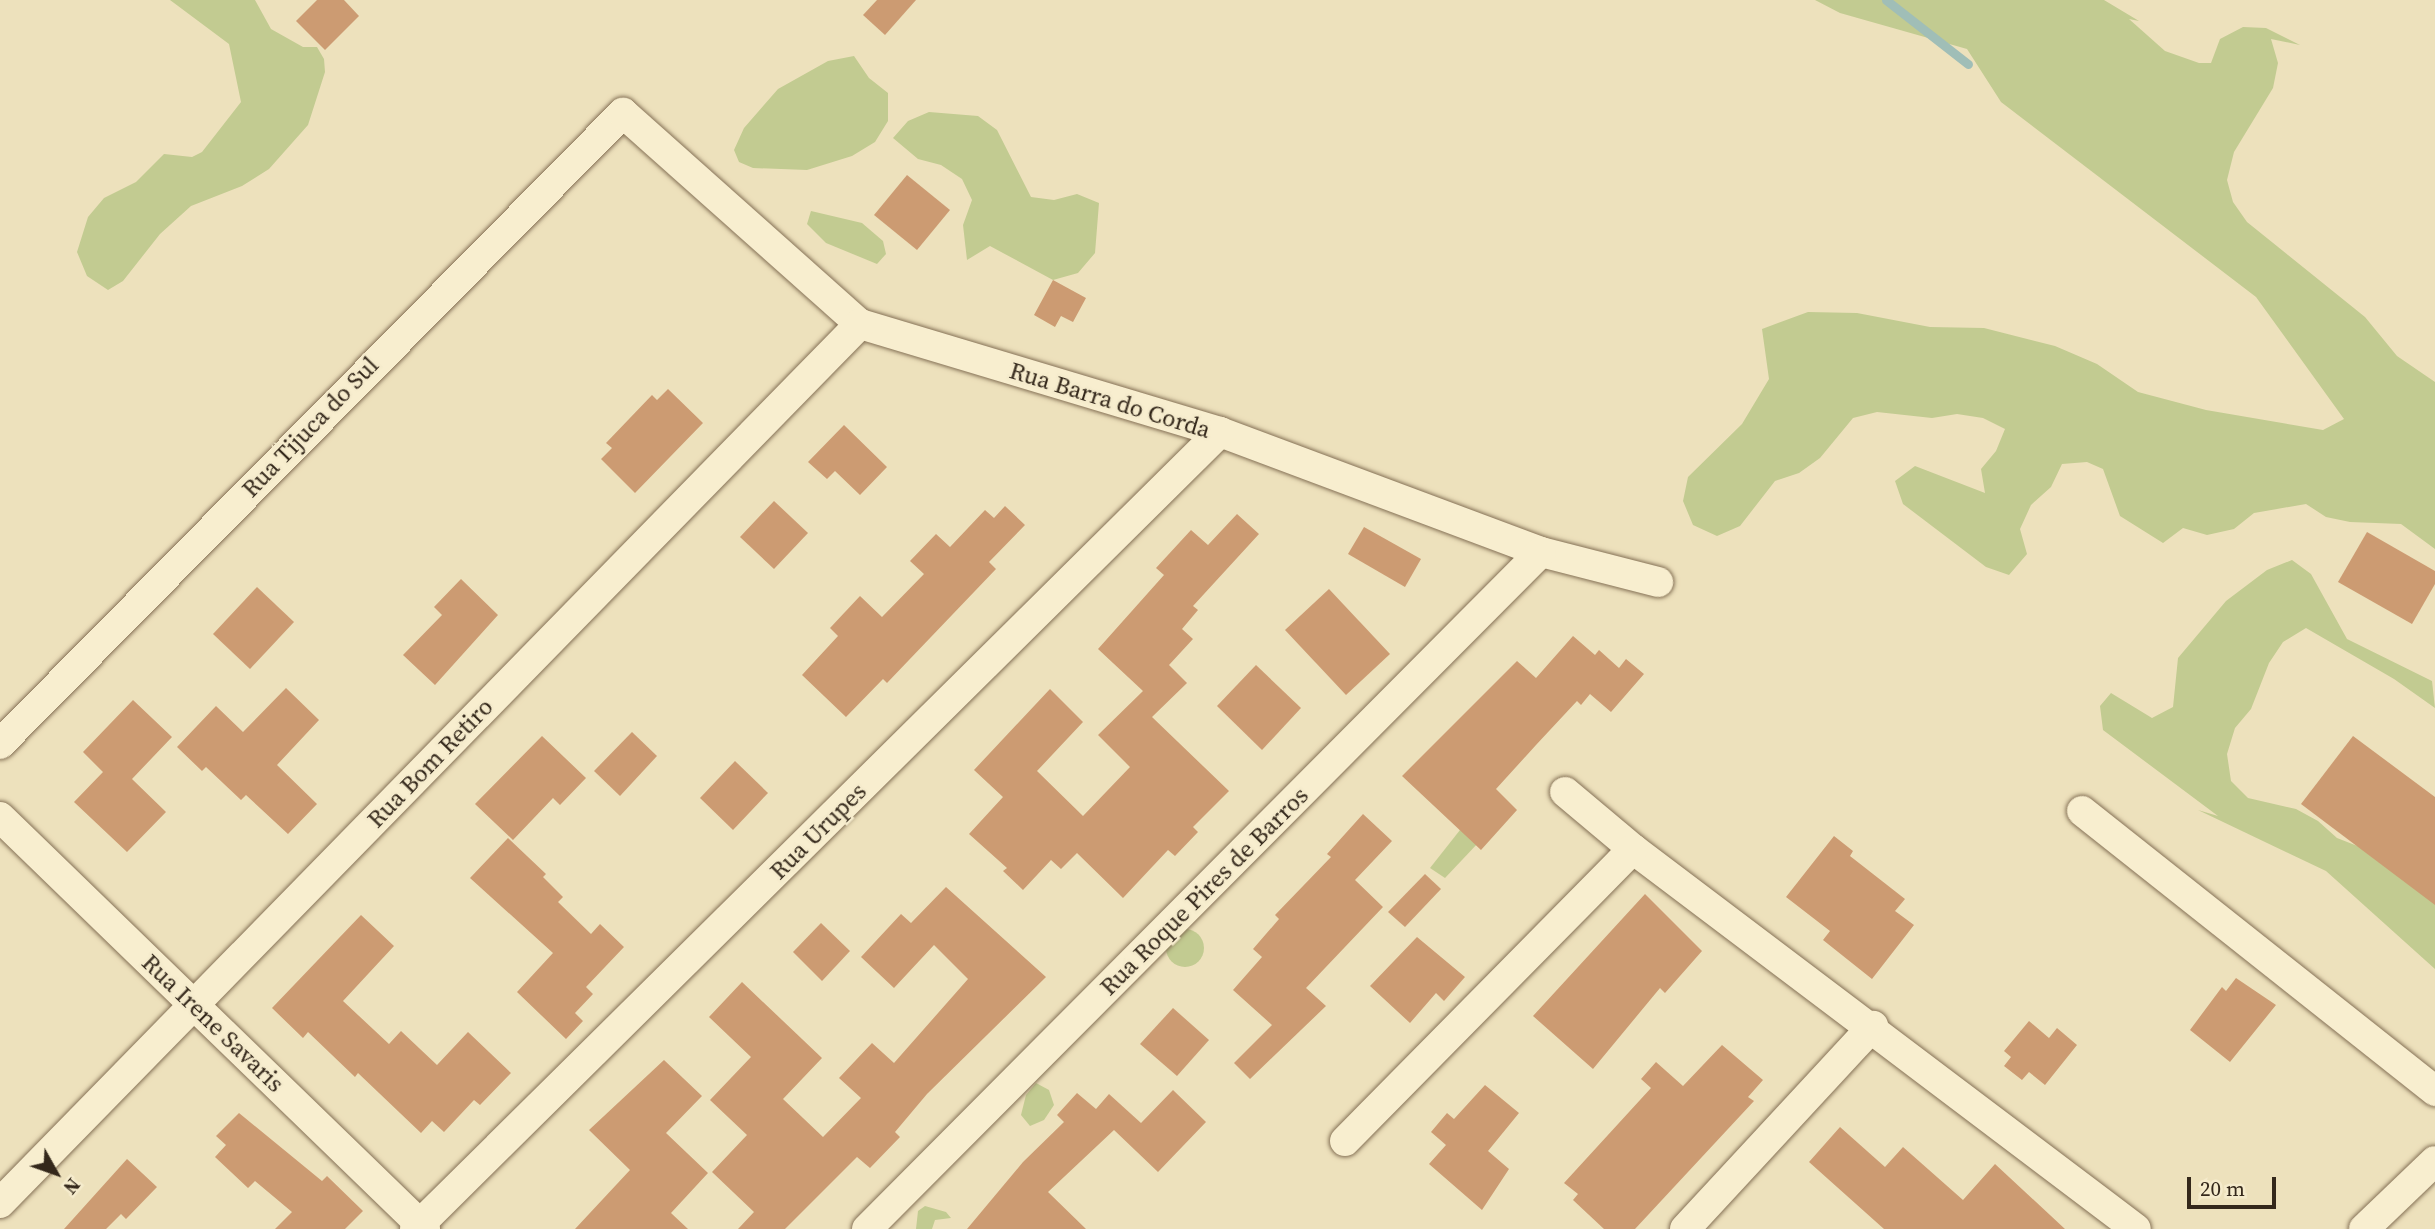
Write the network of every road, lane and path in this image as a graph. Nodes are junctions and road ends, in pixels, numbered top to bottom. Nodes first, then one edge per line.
1 (623, 113) joint
2 (860, 324) junction
3 (1220, 432) junction
4 (1541, 552) junction
5 (1658, 582) dead end
6 (0, 744) edge
7 (1565, 792) dead end
8 (2082, 811) dead end
9 (0, 817) edge
10 (1633, 849) junction
11 (194, 1004) junction
12 (1873, 1026) junction
13 (2435, 1091) edge
14 (1345, 1142) dead end
15 (2435, 1161) edge
16 (0, 1203) edge
17 (2118, 1224) edge
18 (420, 1227) edge
19 (867, 1229) edge
20 (1685, 1229) edge
21 (2364, 1229) edge

1 - 2 street, Rua Barra do Corda
1 - 6 street, Rua Tijuca do Sul
2 - 3 street, Rua Barra do Corda
2 - 11 street, Rua Bom Retiro
3 - 4 street, Rua Barra do Corda
3 - 18 street, Rua Urupes
4 - 5 street, Rua Barra do Corda
4 - 19 street, Rua Roque Pires de Barros
7 - 10 street
8 - 13 street
9 - 11 street, Rua Irene Savaris
10 - 12 street
10 - 14 street
11 - 16 street, Rua Bom Retiro
11 - 18 street, Rua Irene Savaris
12 - 17 street
12 - 20 street
15 - 21 street

